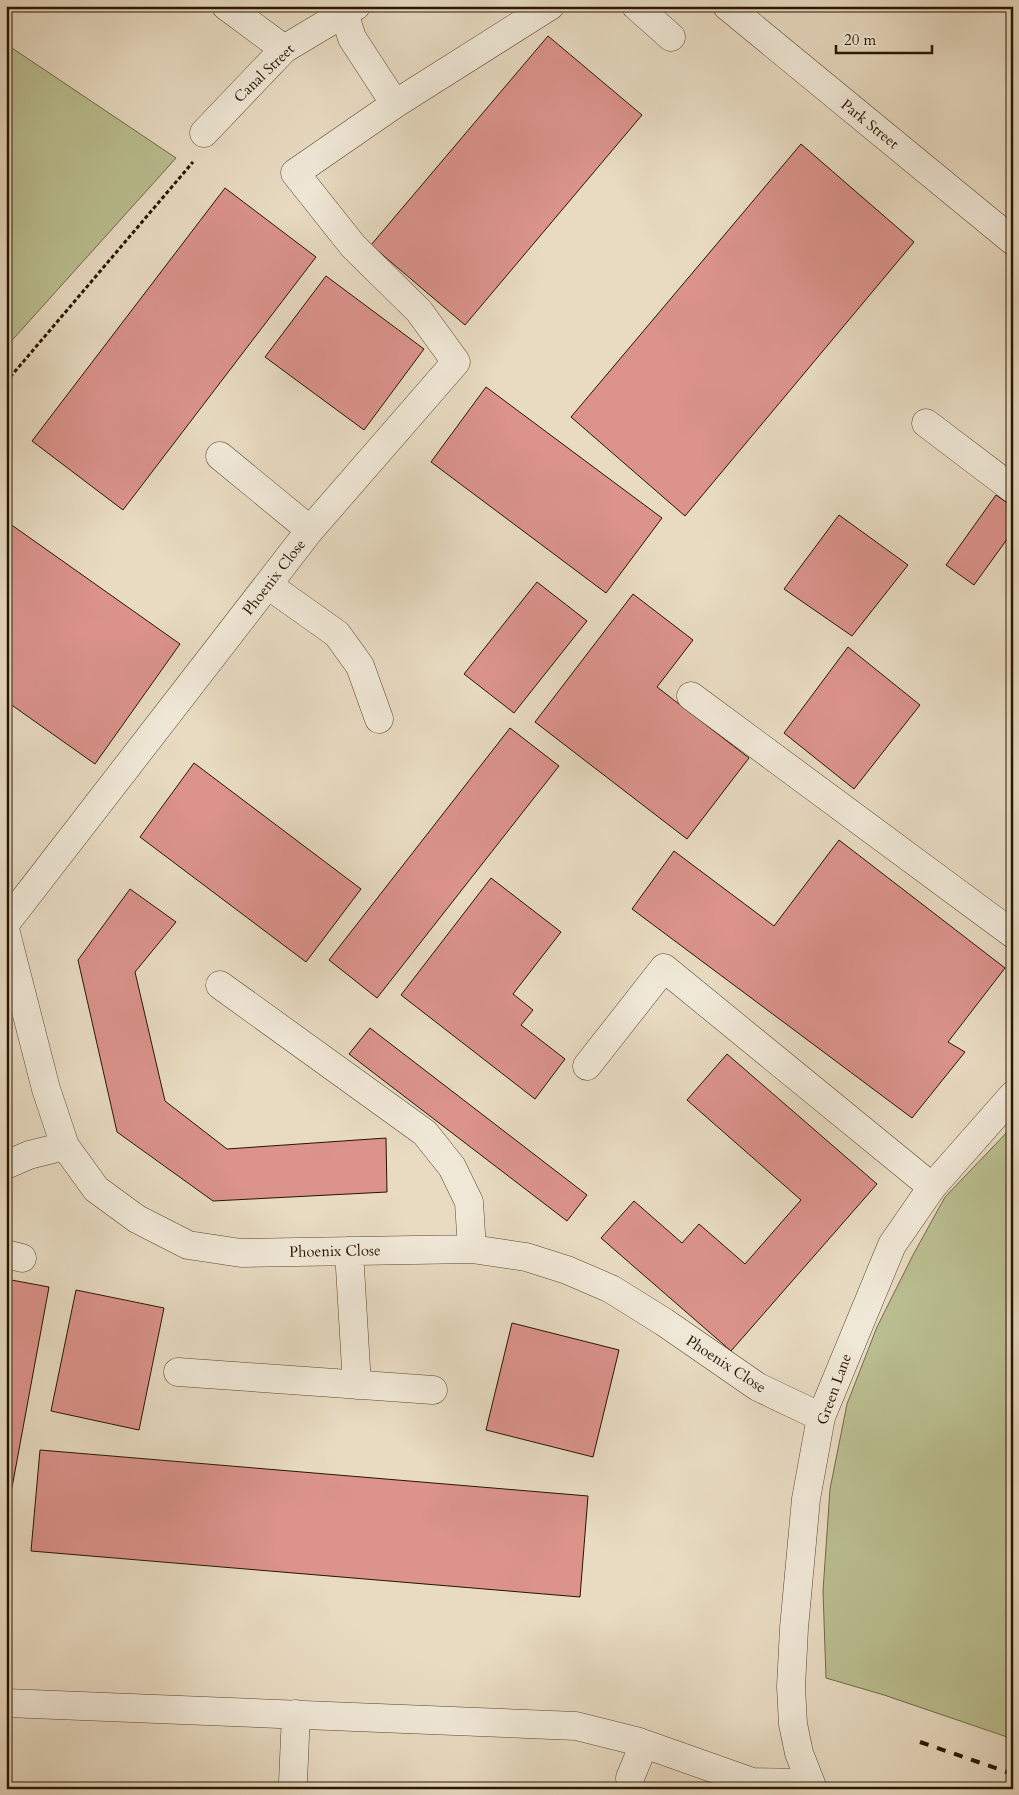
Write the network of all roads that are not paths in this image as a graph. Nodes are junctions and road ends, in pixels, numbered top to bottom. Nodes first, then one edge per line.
1 (226, 6) edge
2 (550, 6) edge
3 (636, 6) edge
4 (727, 6) edge
5 (350, 10) edge
6 (671, 37) dead end
7 (284, 49) junction
8 (395, 104) junction
9 (204, 134) road end
10 (1013, 241) edge
11 (926, 423) dead end
12 (220, 456) dead end
13 (1013, 489) edge
14 (310, 530) junction
15 (268, 585) junction
16 (691, 696) dead end
17 (378, 719) dead end
18 (6, 923) edge
19 (6, 933) edge
20 (1013, 934) edge
21 (220, 984) dead end
22 (586, 1066) dead end
23 (1013, 1095) edge
24 (65, 1146) junction
25 (6, 1165) edge
26 (932, 1187) junction
27 (472, 1249) junction
28 (349, 1251) junction
29 (178, 1372) dead end
30 (357, 1385) junction
31 (433, 1390) dead end
32 (821, 1417) junction
33 (6, 1703) edge
34 (296, 1714) junction
35 (644, 1744) junction
36 (630, 1778) dead end
37 (293, 1782) dead end
38 (811, 1786) edge

1 - 7 street
2 - 8 street
3 - 6 street
4 - 10 street, Park Street
5 - 7 street, Canal Street
5 - 8 street
7 - 9 street, Canal Street
8 - 14 street, Phoenix Close
11 - 13 street
12 - 14 street
14 - 15 street, Phoenix Close
15 - 17 street
15 - 18 street, Phoenix Close
16 - 20 street
19 - 24 street, Phoenix Close
21 - 27 street
22 - 26 street
23 - 26 street, Green Lane
24 - 25 street
24 - 28 street, Phoenix Close
26 - 32 street, Green Lane
27 - 28 street, Phoenix Close
27 - 32 street, Phoenix Close
28 - 30 street
29 - 30 street
30 - 31 street
32 - 38 street, Green Lane
33 - 34 street
34 - 35 street
34 - 37 street
35 - 36 street
35 - 38 street

